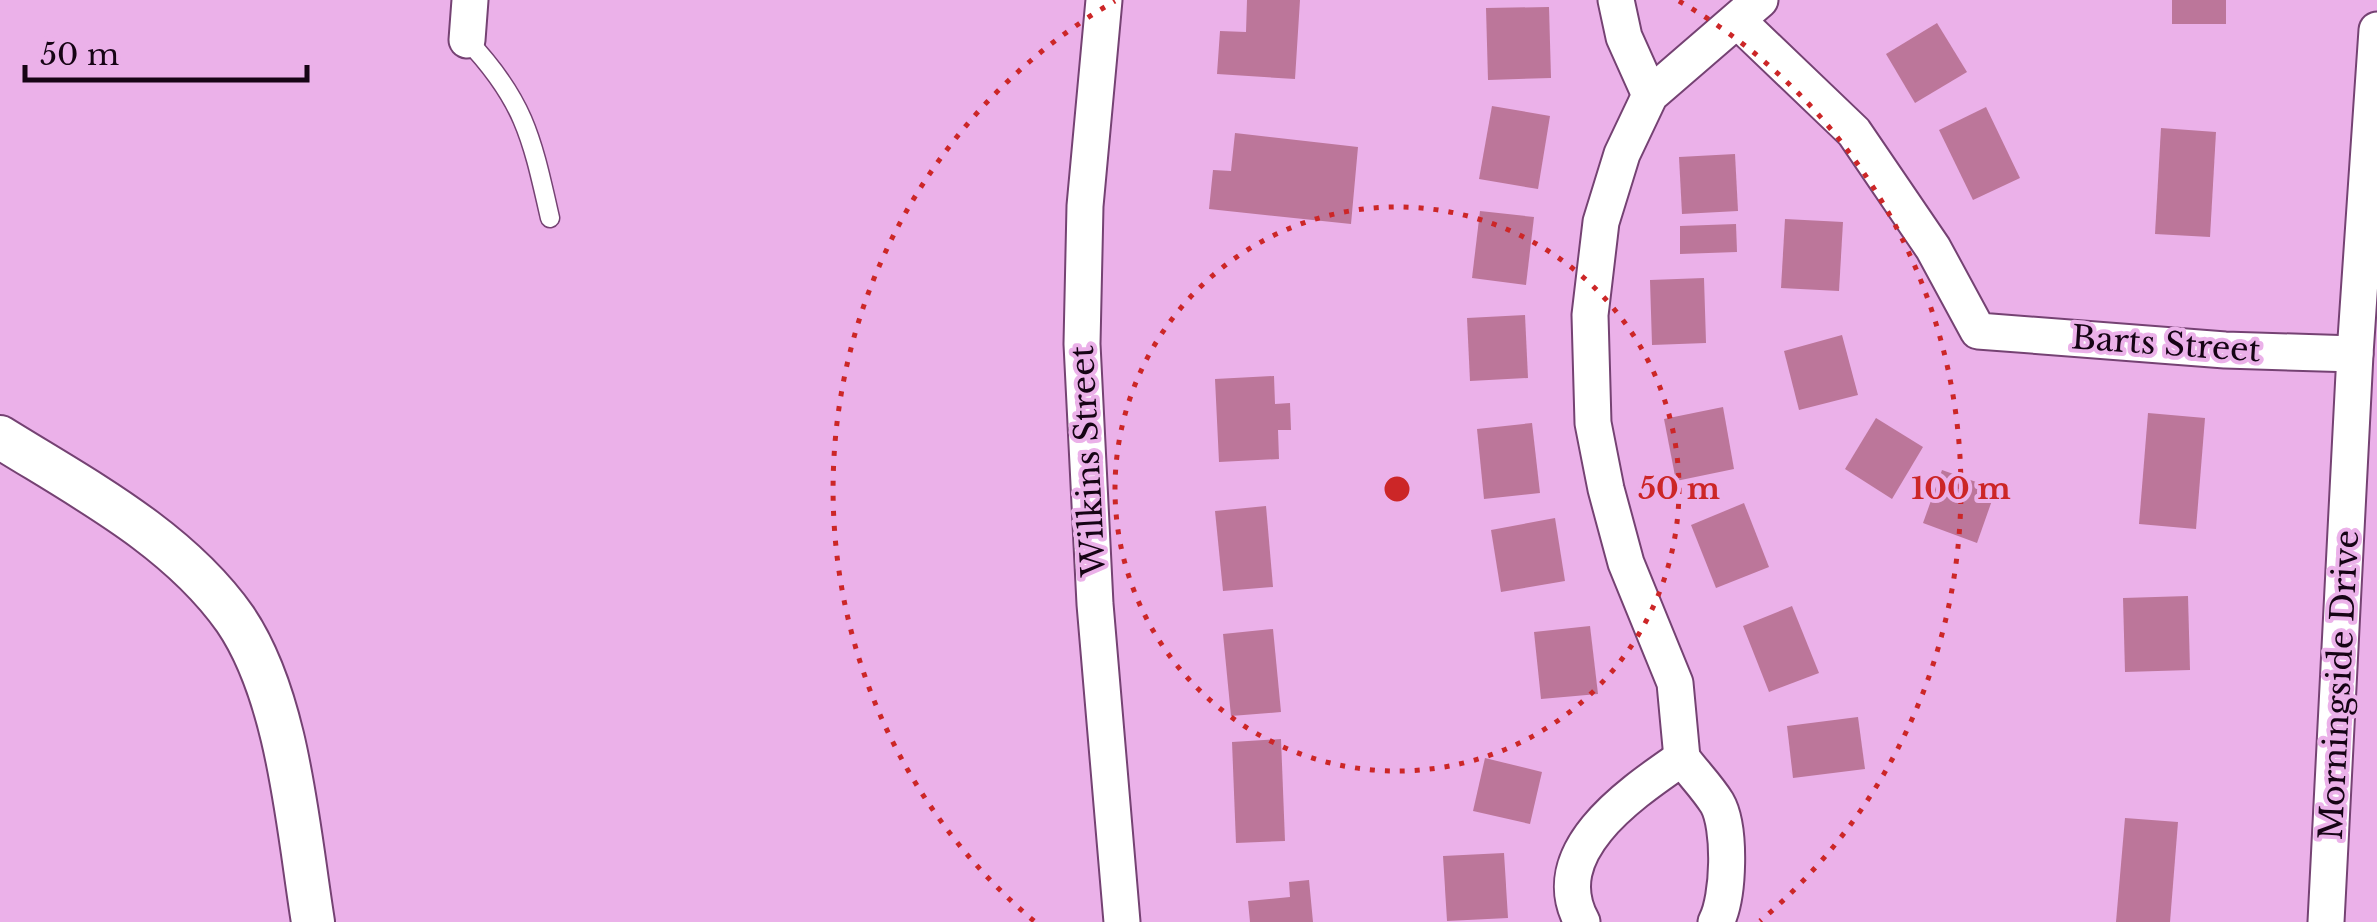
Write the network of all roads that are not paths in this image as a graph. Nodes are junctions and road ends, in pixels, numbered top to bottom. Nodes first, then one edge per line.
1 (470, 0) edge
2 (1104, 0) edge
3 (1616, 0) edge
4 (1750, 11) edge
5 (2377, 30) edge
6 (467, 40) joint
7 (1650, 95) junction
8 (550, 218) dead end
9 (2355, 354) junction
10 (0, 437) edge
11 (1682, 758) junction
12 (313, 922) edge
13 (1122, 922) edge
14 (1582, 922) edge
15 (1716, 922) edge
16 (2326, 922) edge

1 - 6 street
2 - 13 street, Wilkins Street
3 - 7 street
4 - 7 street
4 - 9 street, Barts Street
5 - 9 street, Morningside Drive
6 - 8 lane
7 - 11 street
9 - 16 street, Morningside Drive
10 - 12 street
11 - 14 street
11 - 15 street

